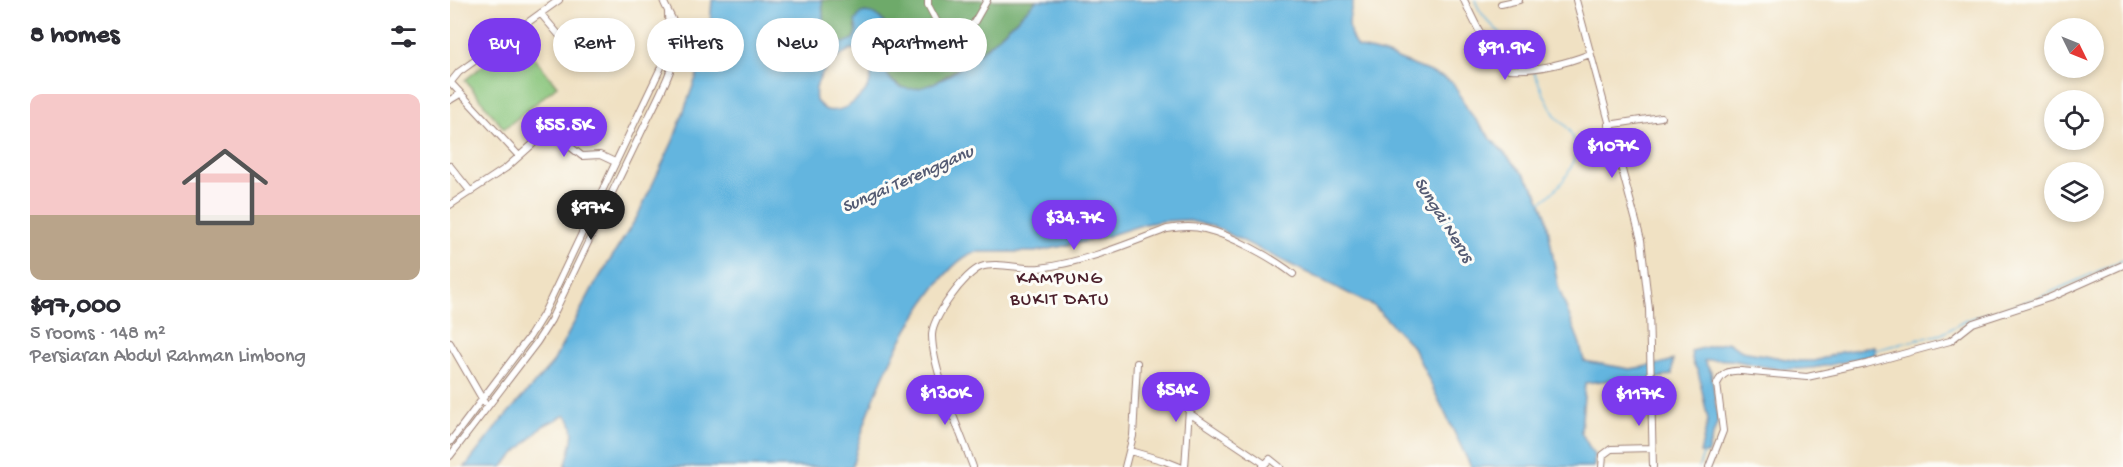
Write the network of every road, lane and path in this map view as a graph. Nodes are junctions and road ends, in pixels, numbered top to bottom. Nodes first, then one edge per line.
1 (559, 0) edge
2 (663, 0) edge
3 (928, 0) edge
4 (987, 0) edge
5 (1464, 0) edge
6 (1519, 0) edge
7 (1576, 0) edge
8 (1501, 4) dead end
9 (668, 12) junction
10 (541, 14) junction
11 (553, 28) edge
12 (1590, 54) junction
13 (459, 72) junction
14 (450, 75) edge
15 (450, 82) edge
16 (460, 94) junction
17 (450, 100) edge
18 (1661, 117) dead end
19 (1608, 125) junction
20 (519, 156) junction
21 (615, 162) junction
22 (450, 166) edge
23 (471, 192) junction
24 (450, 205) edge
25 (2123, 265) edge
26 (1293, 274) dead end
27 (450, 343) edge
28 (1137, 363) dead end
29 (1191, 380) dead end
30 (481, 400) junction
31 (488, 406) junction
32 (1189, 413) junction
33 (450, 442) edge
34 (1652, 448) junction
35 (1130, 451) junction
36 (450, 456) edge
37 (1264, 465) edge
38 (973, 467) edge
39 (1125, 467) edge
40 (1180, 467) edge
41 (1185, 467) edge
42 (1280, 467) edge
43 (1602, 467) edge
44 (1653, 467) edge
45 (1709, 467) edge

1 - 10 street
2 - 9 street
3 - 4 street
5 - 12 street
6 - 8 street
7 - 12 street
9 - 21 street
9 - 31 street
10 - 11 street
10 - 13 street
12 - 19 street
13 - 14 street
13 - 15 street
15 - 16 street
16 - 17 street
16 - 20 street
18 - 19 street
19 - 34 street
20 - 21 street
20 - 23 street
21 - 30 street
22 - 23 street
23 - 24 street
25 - 45 street
26 - 38 street
27 - 30 street
28 - 35 street
29 - 32 street
30 - 31 street
30 - 33 street
31 - 36 street
32 - 37 street
32 - 41 street
34 - 43 street
34 - 44 street
35 - 39 street
35 - 40 street
37 - 42 street

